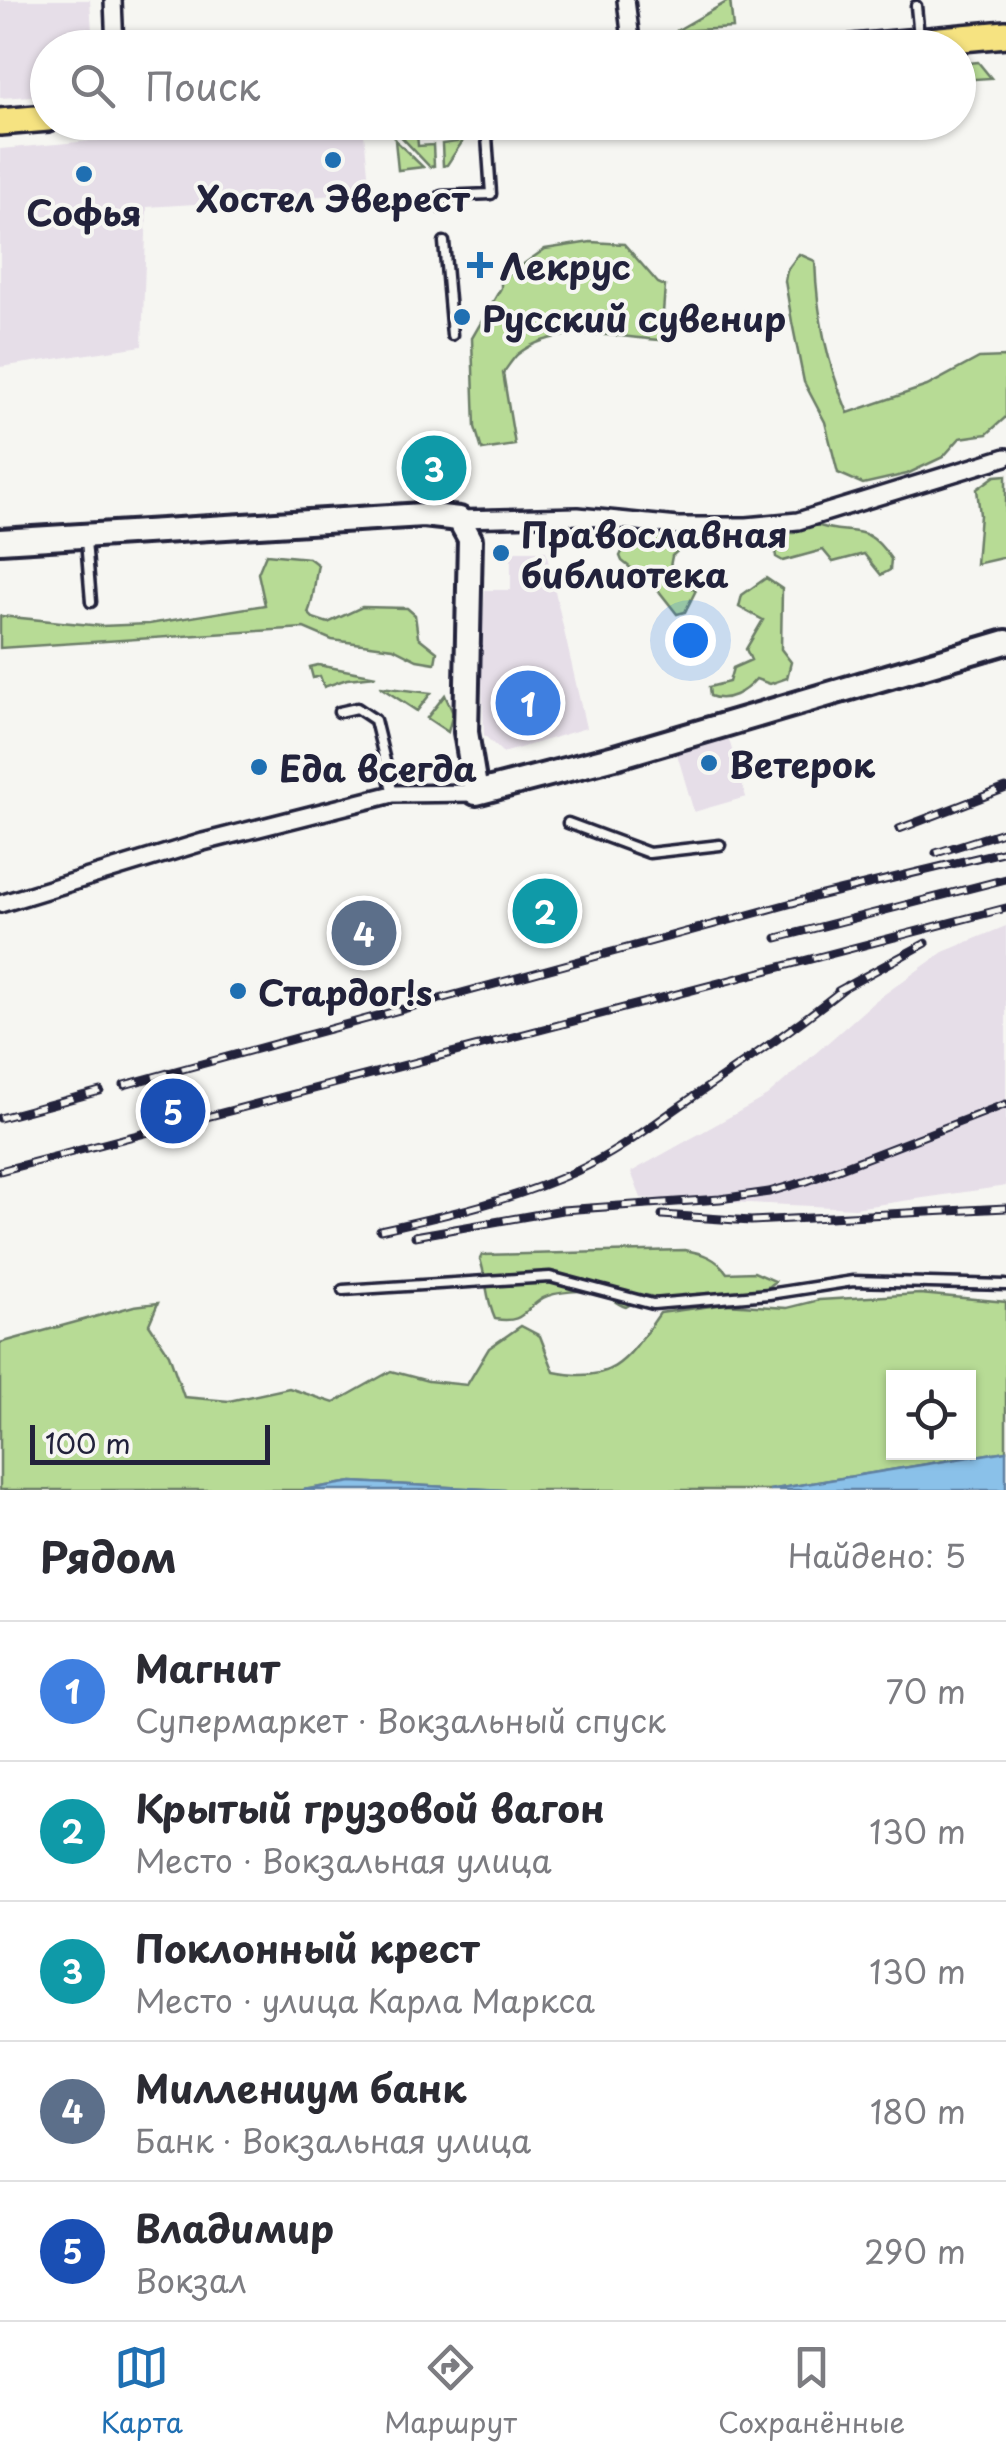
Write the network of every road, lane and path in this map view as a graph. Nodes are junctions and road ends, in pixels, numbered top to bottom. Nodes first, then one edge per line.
1 (112, 0) edge
2 (626, 0) edge
3 (916, 6) dead end
4 (114, 30) edge
5 (630, 30) edge
6 (918, 30) edge
7 (1006, 34) edge
8 (976, 37) edge
9 (30, 120) edge
10 (0, 122) edge
11 (487, 140) edge
12 (441, 208) dead end
13 (444, 242) dead end
14 (452, 335) dead end
15 (1006, 457) edge
16 (459, 519) junction
17 (86, 536) junction
18 (0, 541) edge
19 (91, 602) dead end
20 (1006, 642) edge
21 (339, 712) dead end
22 (476, 792) junction
23 (393, 794) junction
24 (568, 823) dead end
25 (720, 846) dead end
26 (0, 904) edge
27 (1006, 1285) edge
28 (343, 1290) dead end

1 - 4 street
2 - 5 street
3 - 6 lane
7 - 8 main road
9 - 10 main road
11 - 12 lane
13 - 14 lane
15 - 16 street
16 - 17 main road
16 - 22 main road
17 - 18 main road
17 - 19 lane
20 - 22 main road
21 - 23 lane
22 - 23 street
23 - 26 street
24 - 25 lane
27 - 28 lane

